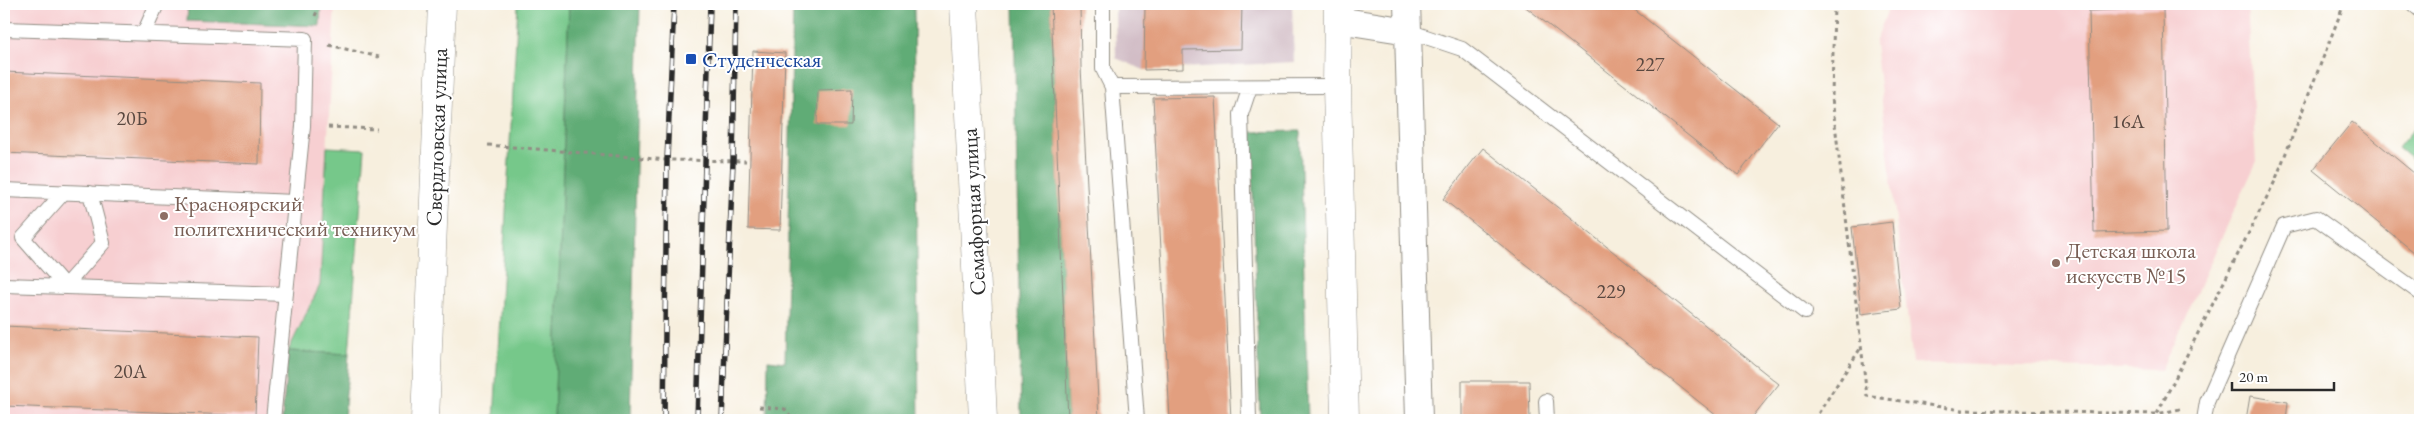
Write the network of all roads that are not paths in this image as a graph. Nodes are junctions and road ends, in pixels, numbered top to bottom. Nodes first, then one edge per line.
1 (157, 4) edge
2 (442, 4) edge
3 (964, 4) edge
4 (1103, 4) edge
5 (1407, 4) edge
6 (2413, 4) edge
7 (2420, 10) edge
8 (1338, 12) edge
9 (4, 29) edge
10 (1408, 31) junction
11 (144, 33) junction
12 (1337, 86) junction
13 (1112, 87) junction
14 (1250, 87) junction
15 (4, 190) edge
16 (64, 192) junction
17 (90, 193) junction
18 (295, 202) junction
19 (4, 285) edge
20 (65, 286) junction
21 (2420, 293) edge
22 (286, 294) junction
23 (1805, 312) dead end
24 (1546, 401) dead end
25 (273, 420) edge
26 (425, 420) edge
27 (983, 420) edge
28 (1137, 420) edge
29 (1249, 420) edge
30 (1345, 420) edge
31 (1418, 420) edge
32 (1547, 420) edge
33 (2204, 420) edge

1 - 11 lane
2 - 26 highway, Свердловская улица
3 - 27 highway, Семафорная улица
4 - 13 lane
5 - 10 street
6 - 7 lane
8 - 10 street
8 - 12 highway
9 - 11 lane
10 - 23 lane
10 - 31 street
11 - 18 lane
12 - 14 lane
12 - 30 highway
13 - 14 lane
13 - 28 lane
14 - 29 lane
15 - 16 lane
16 - 17 lane
16 - 20 lane
17 - 18 lane
17 - 20 lane
18 - 22 lane
19 - 20 lane
20 - 22 lane
21 - 33 lane
22 - 25 lane
24 - 32 lane

